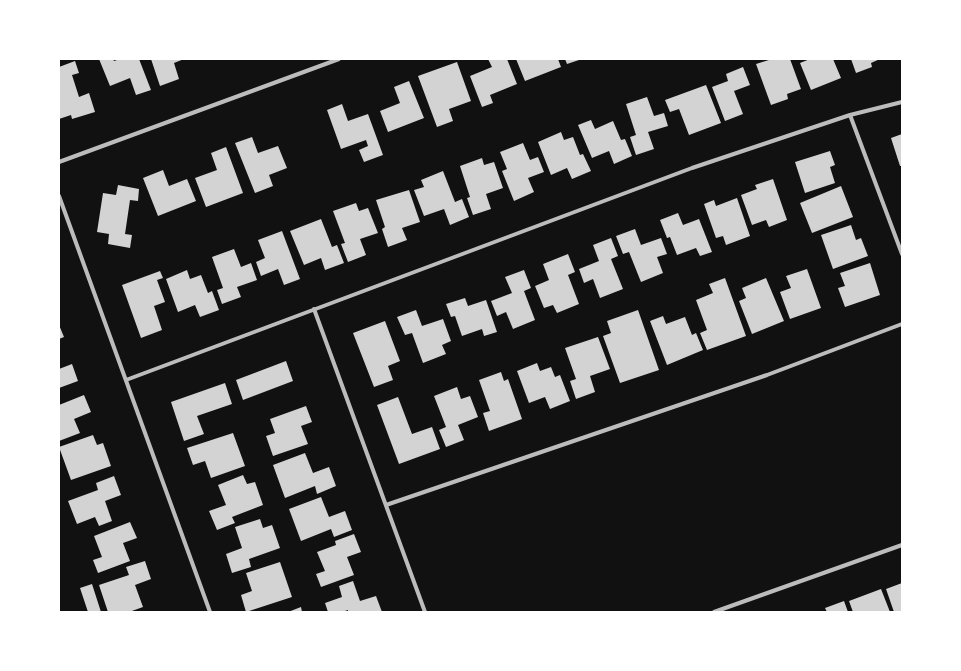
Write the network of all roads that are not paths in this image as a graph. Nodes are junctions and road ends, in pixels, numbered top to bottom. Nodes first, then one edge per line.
1 (339, 59) edge
2 (902, 102) edge
3 (850, 115) junction
4 (59, 162) edge
5 (59, 196) edge
6 (902, 254) edge
7 (314, 309) junction
8 (902, 324) edge
9 (126, 380) junction
10 (386, 506) junction
11 (902, 545) edge
12 (210, 612) edge
13 (425, 612) edge
14 (714, 612) edge

1 - 4 street
2 - 3 street
3 - 6 street
3 - 7 street
5 - 9 street
7 - 9 street
7 - 10 street
8 - 10 street
9 - 12 street
10 - 13 street
11 - 14 street

